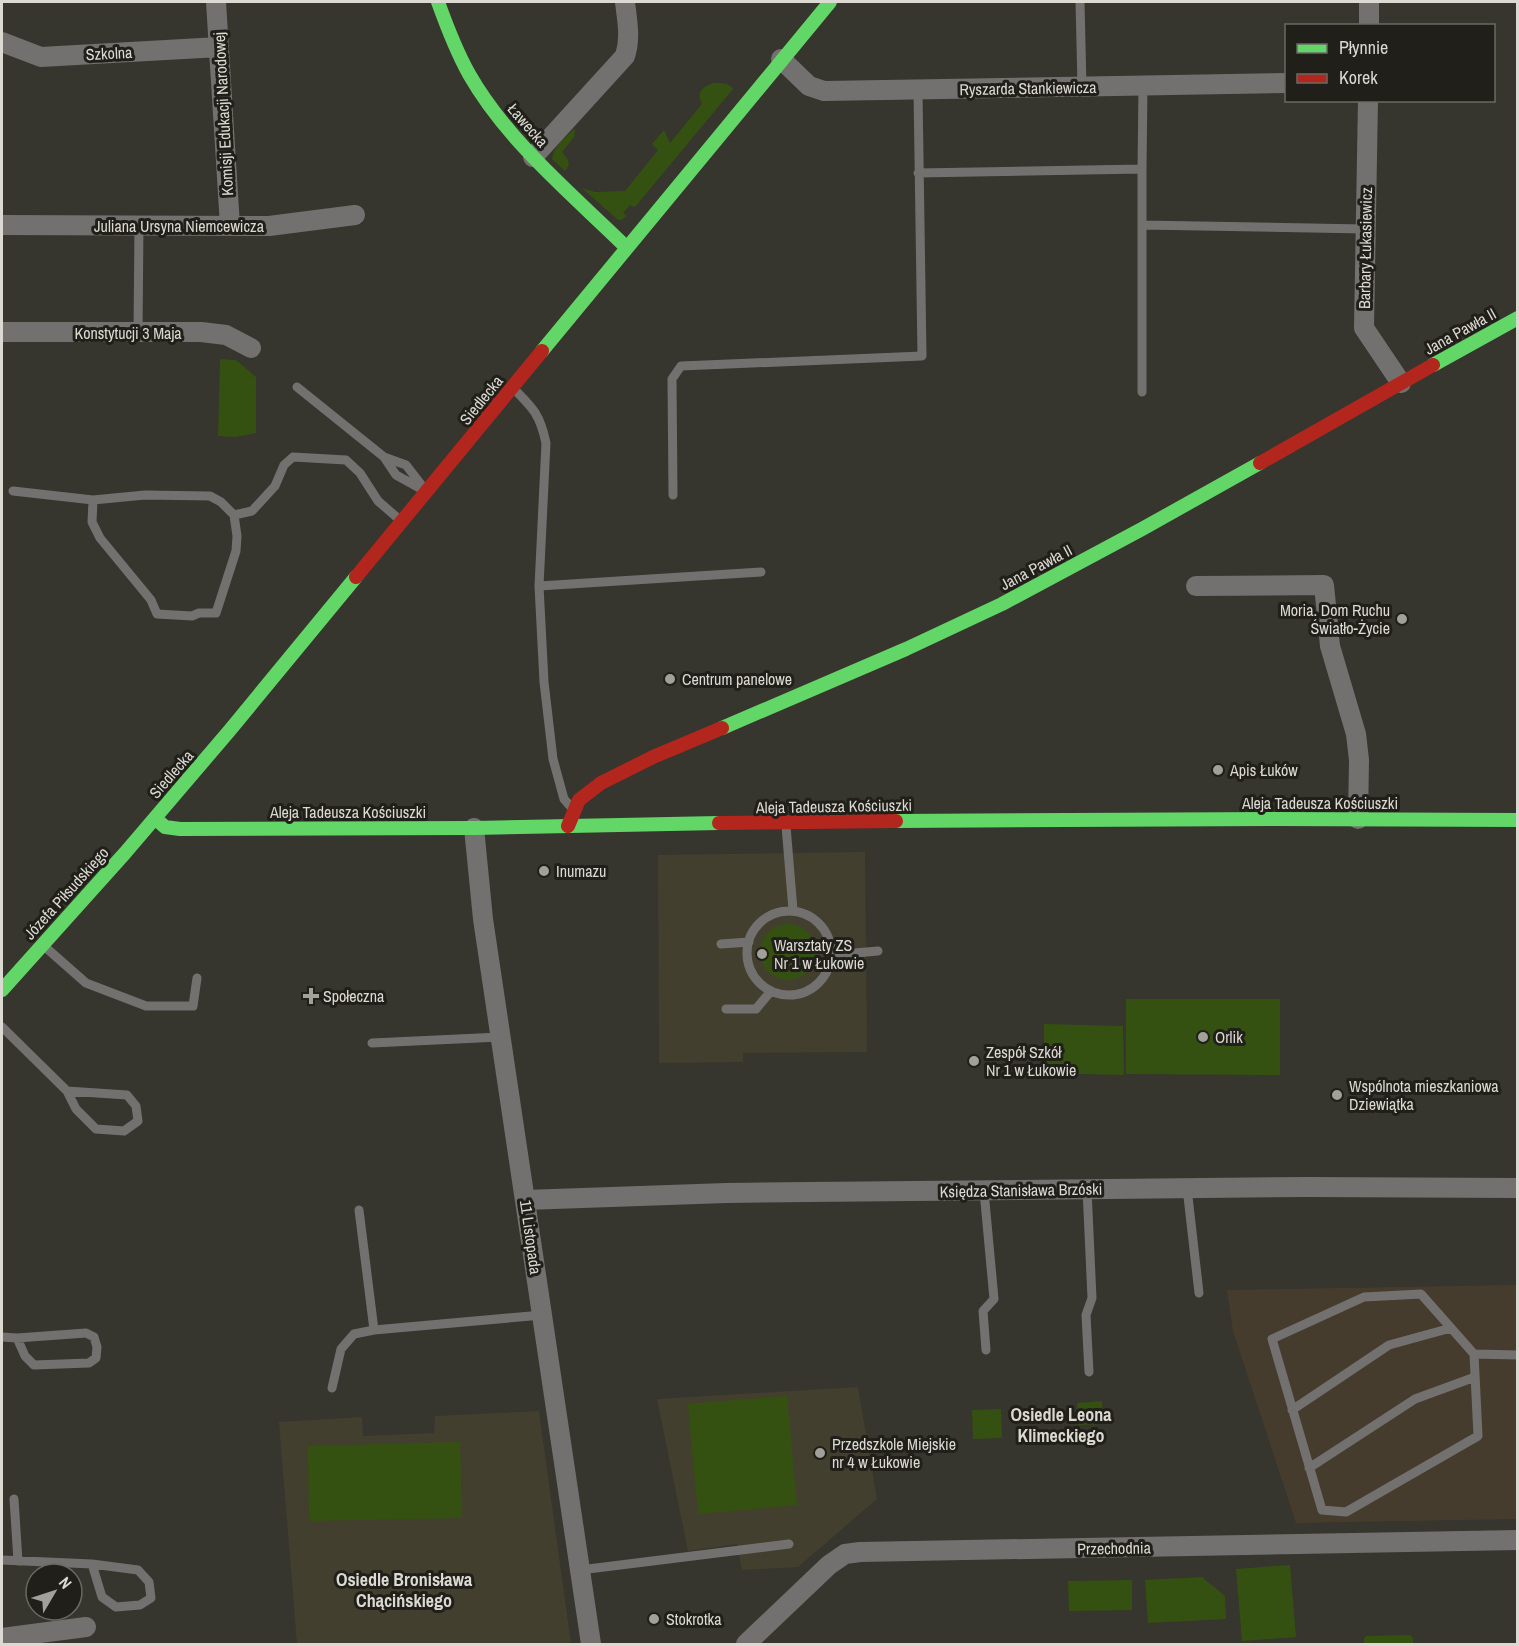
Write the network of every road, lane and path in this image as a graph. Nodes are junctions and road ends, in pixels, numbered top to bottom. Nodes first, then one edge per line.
1 (216, 2) edge
2 (438, 2) edge
3 (625, 2) edge
4 (830, 2) edge
5 (1080, 2) edge
6 (1369, 2) edge
7 (1369, 24) edge
8 (2, 42) edge
9 (219, 47) junction
10 (781, 59) junction
11 (1285, 83) edge
12 (1143, 86) junction
13 (1082, 87) junction
14 (918, 91) junction
15 (1368, 102) edge
16 (533, 157) junction
17 (1142, 169) junction
18 (918, 172) junction
19 (356, 215) dead end
20 (2, 225) edge
21 (139, 225) junction
22 (1142, 225) junction
23 (230, 226) junction
24 (1365, 229) junction
25 (627, 248) junction
26 (1518, 318) edge
27 (2, 332) edge
28 (138, 333) junction
29 (250, 348) dead end
30 (1401, 383) junction
31 (297, 387) dead end
32 (512, 387) junction
33 (1142, 392) dead end
34 (13, 491) dead end
35 (427, 492) junction
36 (673, 495) dead end
37 (93, 500) junction
38 (234, 515) junction
39 (401, 522) junction
40 (761, 572) dead end
41 (539, 586) junction
42 (1196, 586) dead end
43 (574, 809) junction
44 (155, 818) junction
45 (1358, 819) junction
46 (1518, 820) edge
47 (785, 823) junction
48 (568, 826) junction
49 (474, 828) junction
50 (792, 910) junction
51 (749, 942) junction
52 (43, 944) junction
53 (721, 944) dead end
54 (878, 951) dead end
55 (832, 955) junction
56 (197, 978) dead end
57 (2, 990) edge
58 (771, 991) junction
59 (726, 1009) dead end
60 (2, 1027) edge
61 (500, 1037) junction
62 (372, 1043) dead end
63 (67, 1091) junction
64 (1187, 1188) junction
65 (1518, 1188) edge
66 (1087, 1190) junction
67 (984, 1191) junction
68 (525, 1200) junction
69 (359, 1210) dead end
70 (1199, 1293) dead end
71 (542, 1315) junction
72 (1451, 1328) junction
73 (374, 1330) junction
74 (2, 1337) edge
75 (17, 1338) junction
76 (986, 1350) dead end
77 (1474, 1354) junction
78 (1518, 1355) edge
79 (1089, 1372) dead end
80 (1475, 1377) junction
81 (332, 1388) dead end
82 (1292, 1410) junction
83 (1309, 1468) junction
84 (14, 1499) dead end
85 (1518, 1540) edge
86 (789, 1544) dead end
87 (2, 1560) edge
88 (18, 1561) junction
89 (92, 1564) junction
90 (580, 1570) junction
91 (86, 1627) dead end
92 (2, 1638) edge
93 (591, 1644) edge
94 (747, 1644) edge

1 - 9 street, Komisji Edukacji Narodowej
2 - 16 street, Ławecka
3 - 16 street
4 - 10 street, Siedlecka
5 - 13 lane
6 - 7 street
8 - 9 street, Szkolna
9 - 23 street, Komisji Edukacji Narodowej
10 - 14 street, Ryszarda Stankiewicza
10 - 25 street, Siedlecka
11 - 12 street, Ryszarda Stankiewicza
12 - 13 street, Ryszarda Stankiewicza
12 - 17 lane
13 - 14 street, Ryszarda Stankiewicza
14 - 18 lane
15 - 24 street, Barbary Łukasiewicz
16 - 25 street, Ławecka
17 - 18 lane
17 - 22 lane
18 - 36 lane
19 - 23 street, Juliana Ursyna Niemcewicza
20 - 21 street, Juliana Ursyna Niemcewicza
21 - 23 street, Juliana Ursyna Niemcewicza
21 - 28 lane
22 - 24 lane
22 - 33 lane
24 - 30 street, Barbary Łukasiewicz
25 - 32 street, Siedlecka
26 - 30 street, Jana Pawła II
27 - 28 street, Konstytucji 3 Maja
28 - 29 street, Konstytucji 3 Maja
30 - 43 street, Jana Pawła II
31 - 35 lane
32 - 35 street, Siedlecka
32 - 41 lane
34 - 37 lane
35 - 39 street, Siedlecka
37 - 38 lane
37 - 38 lane
38 - 39 lane
39 - 44 street, Siedlecka
40 - 41 lane
41 - 43 lane
42 - 45 street
43 - 48 street, Jana Pawła II
44 - 49 street, Aleja Tadeusza Kościuszki
44 - 52 street, Józefa Piłsudskiego
45 - 46 street, Aleja Tadeusza Kościuszki
45 - 47 street, Aleja Tadeusza Kościuszki
47 - 48 street, Aleja Tadeusza Kościuszki
47 - 50 lane
48 - 49 street, Aleja Tadeusza Kościuszki
49 - 61 street, 11 Listopada
50 - 51 lane
50 - 55 lane
51 - 53 lane
51 - 58 lane
52 - 56 lane
52 - 57 street, Józefa Piłsudskiego
54 - 55 lane
55 - 58 lane
58 - 59 lane
60 - 63 lane
61 - 62 lane
61 - 68 street, 11 Listopada
63 - 63 lane
64 - 65 street, Księdza Stanisława Brzóski
64 - 66 street, Księdza Stanisława Brzóski
64 - 70 lane
66 - 67 street, Księdza Stanisława Brzóski
66 - 79 lane
67 - 68 street, Księdza Stanisława Brzóski
67 - 76 lane
68 - 71 street, 11 Listopada
69 - 73 lane
71 - 73 lane
71 - 90 street, 11 Listopada
72 - 77 lane
72 - 82 lane
72 - 82 lane
73 - 81 lane
74 - 75 lane
75 - 75 lane
77 - 78 lane
77 - 80 lane
80 - 83 lane
80 - 83 lane
82 - 83 lane
84 - 88 lane
85 - 94 street, Przechodnia
86 - 90 lane
87 - 88 lane
88 - 89 lane
89 - 89 lane
90 - 93 street, 11 Listopada
91 - 92 street

